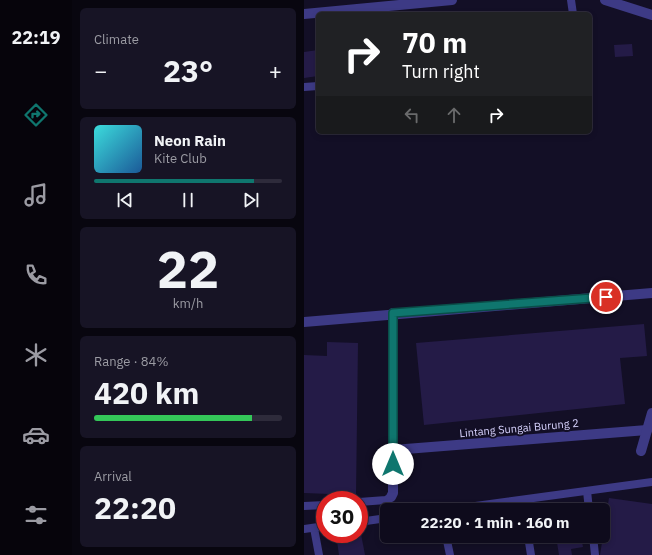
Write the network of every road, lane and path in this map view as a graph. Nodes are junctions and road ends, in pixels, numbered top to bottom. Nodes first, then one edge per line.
1 (452, 0) edge
2 (571, 0) edge
3 (605, 0) edge
4 (325, 12) edge
5 (573, 12) edge
6 (316, 13) edge
7 (304, 14) edge
8 (652, 15) edge
9 (316, 86) edge
10 (304, 87) edge
11 (652, 293) edge
12 (393, 313) junction
13 (304, 322) edge
14 (652, 413) edge
15 (647, 430) junction
16 (393, 450) junction
17 (641, 451) dead end
18 (652, 482) edge
19 (587, 491) junction
20 (391, 498) joint
21 (522, 500) junction
22 (368, 501) edge
23 (499, 503) edge
24 (523, 503) edge
25 (588, 503) edge
26 (316, 505) edge
27 (304, 506) edge
28 (380, 519) edge
29 (368, 521) edge
30 (314, 528) joint
31 (304, 529) edge
32 (447, 543) edge
33 (529, 543) edge
34 (594, 543) edge
35 (319, 555) edge
36 (450, 555) edge
37 (531, 555) edge
38 (595, 555) edge

1 - 4 street
2 - 5 lane
3 - 8 street
6 - 7 street
9 - 10 lane
11 - 12 street
12 - 13 street
12 - 16 street
14 - 15 street
15 - 16 street, Lintang Sungai Burung 2
15 - 17 street
16 - 20 street
18 - 19 lane
19 - 21 lane
19 - 25 lane
20 - 22 lane
21 - 23 lane
21 - 24 lane
26 - 27 lane
28 - 29 lane
30 - 31 lane
30 - 35 lane
32 - 36 lane
33 - 37 lane
34 - 38 lane

